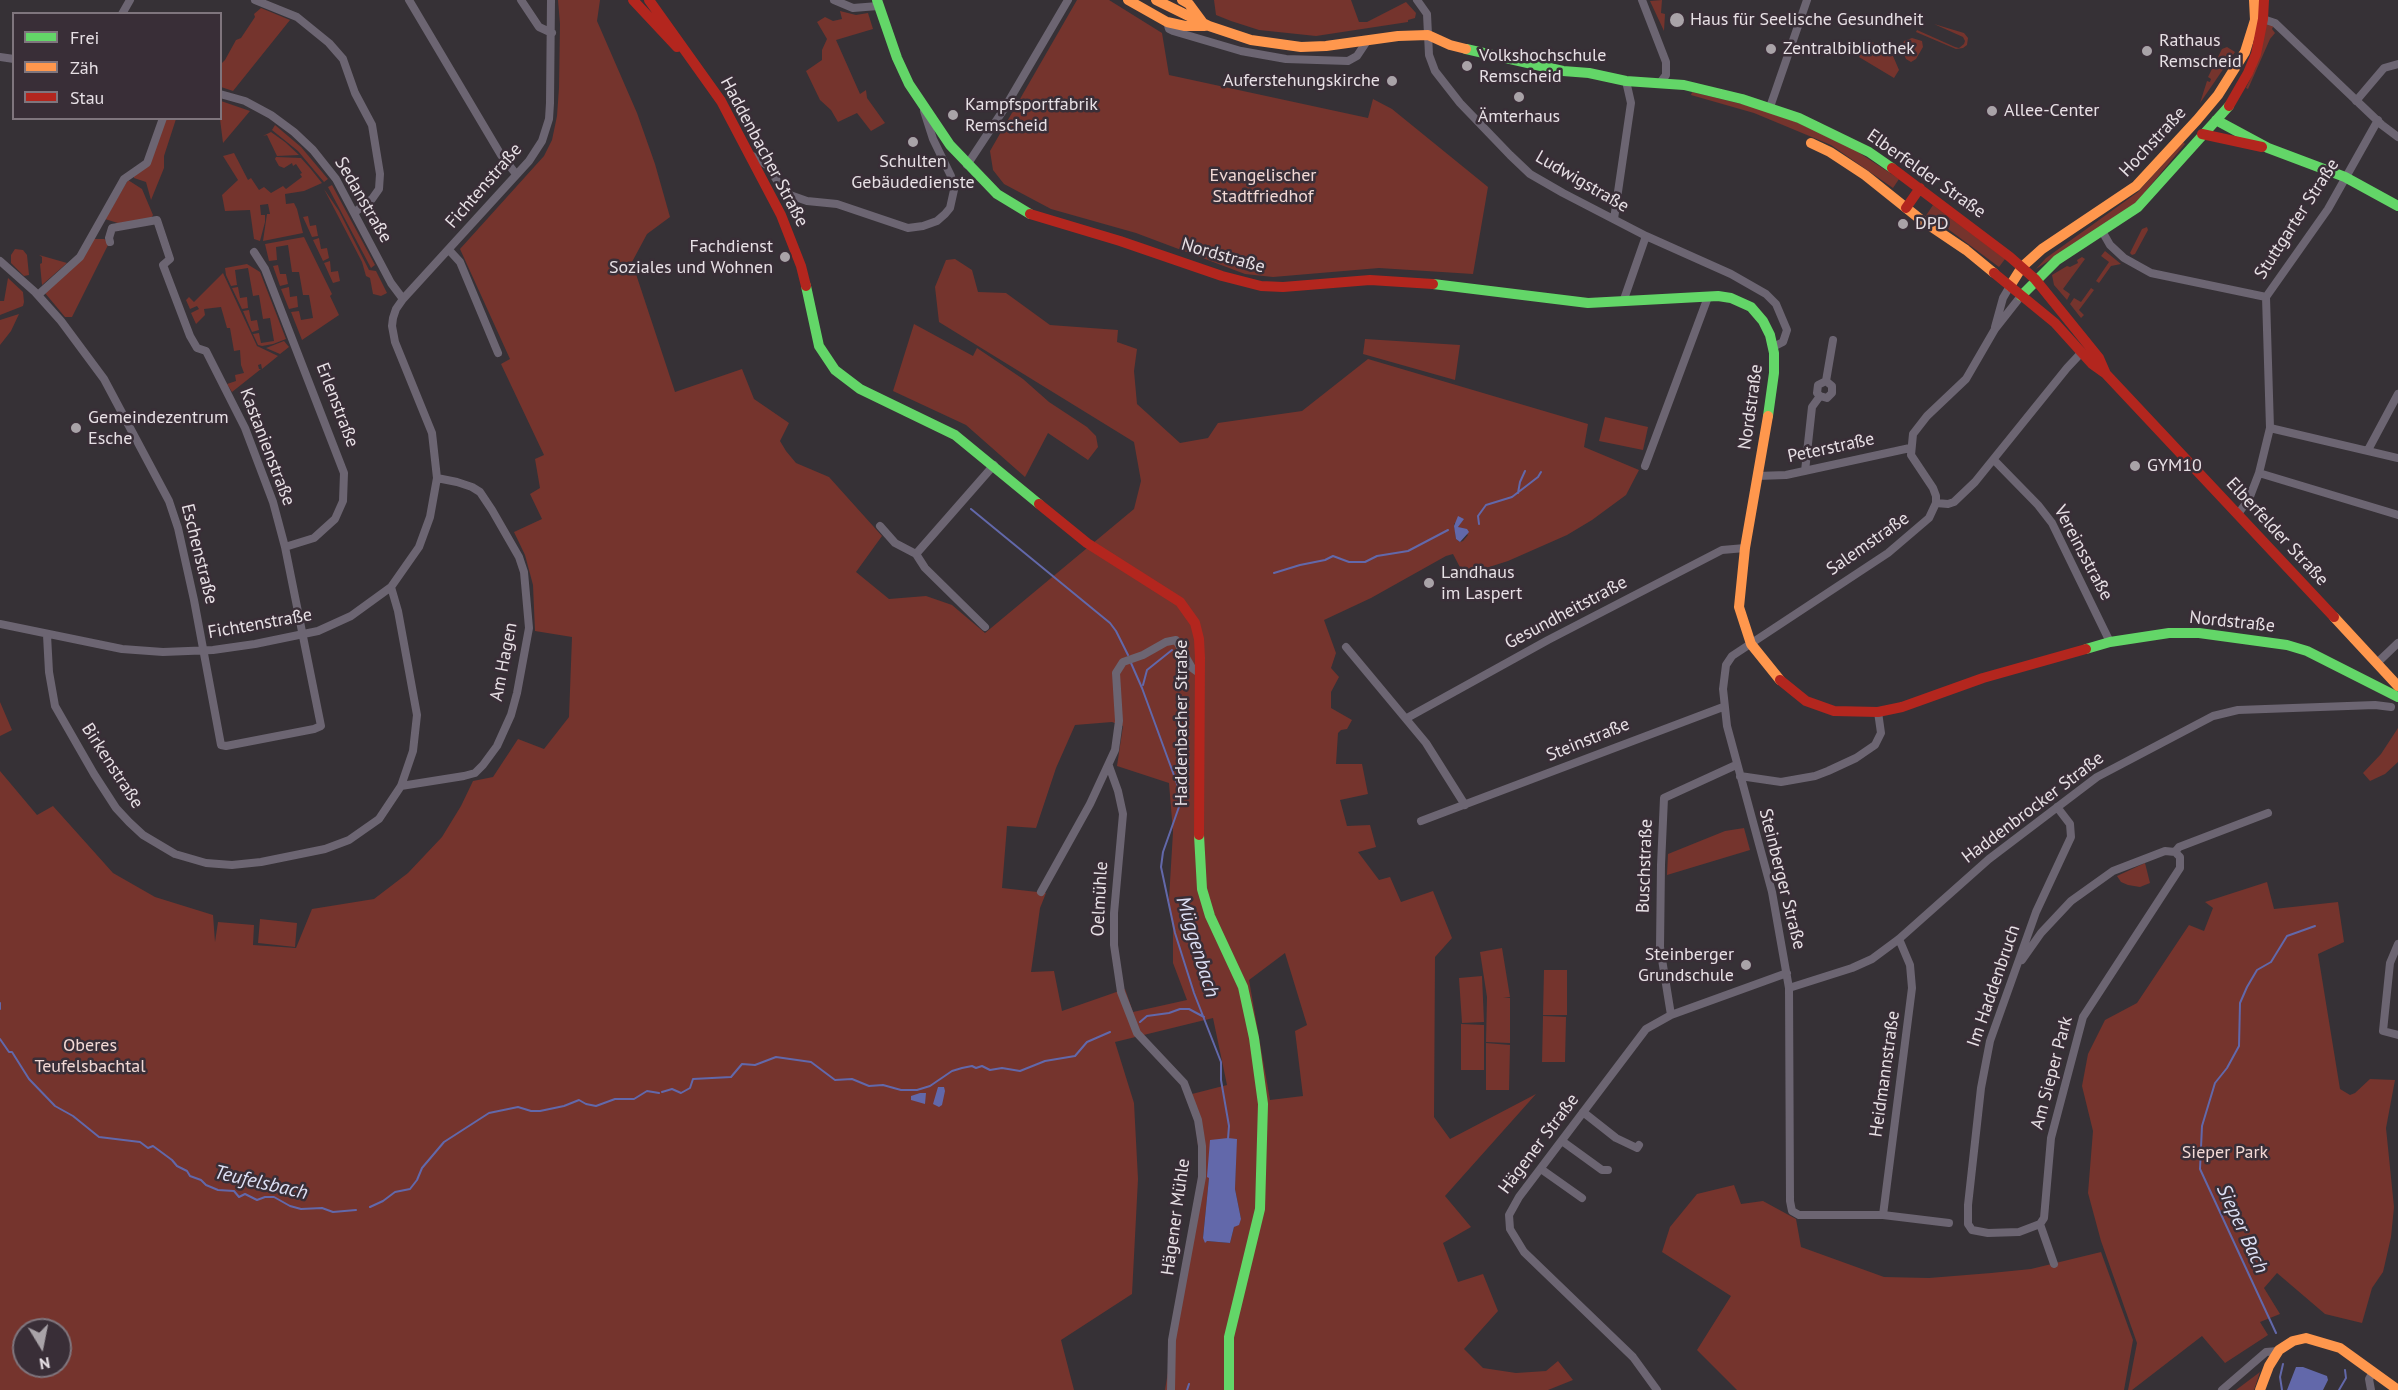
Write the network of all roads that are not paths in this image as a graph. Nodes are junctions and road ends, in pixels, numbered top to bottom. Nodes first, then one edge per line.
1 (255, 0) edge
2 (409, 0) edge
3 (521, 0) edge
4 (551, 0) edge
5 (633, 0) edge
6 (650, 0) edge
7 (834, 0) edge
8 (1068, 0) edge
9 (1128, 0) edge
10 (1156, 0) edge
11 (1182, 0) edge
12 (1417, 0) edge
13 (1642, 0) edge
14 (1807, 0) edge
15 (2254, 0) edge
16 (2264, 0) edge
17 (878, 3) edge
18 (2263, 19) junction
19 (1167, 22) junction
20 (1206, 25) junction
21 (552, 33) junction
22 (1428, 35) junction
23 (1367, 41) junction
24 (687, 53) junction
25 (2398, 64) edge
26 (1626, 81) junction
27 (1660, 84) junction
28 (222, 95) edge
29 (2356, 101) junction
30 (923, 106) junction
31 (1770, 108) junction
32 (162, 120) edge
33 (2197, 120) junction
34 (2216, 120) junction
35 (2378, 120) junction
36 (2202, 134) junction
37 (2398, 137) edge
38 (1811, 143) dead end
39 (2268, 148) junction
40 (750, 155) junction
41 (967, 165) junction
42 (516, 174) junction
43 (2345, 177) junction
44 (1920, 188) junction
45 (2398, 206) edge
46 (1906, 208) junction
47 (355, 212) junction
48 (1614, 219) junction
49 (2102, 231) junction
50 (1646, 236) junction
51 (110, 242) dead end
52 (449, 250) junction
53 (254, 252) dead end
54 (0, 261) edge
55 (2022, 267) junction
56 (2035, 279) junction
57 (2010, 286) junction
58 (38, 295) junction
59 (2020, 296) junction
60 (1708, 297) junction
61 (2266, 297) junction
62 (403, 299) junction
63 (1623, 302) junction
64 (1995, 329) junction
65 (1833, 340) dead end
66 (1773, 347) junction
67 (2082, 352) junction
68 (498, 353) dead end
69 (2106, 374) junction
70 (1826, 381) junction
71 (2398, 394) edge
72 (1820, 396) junction
73 (2270, 428) junction
74 (1910, 448) junction
75 (2368, 450) junction
76 (2398, 458) edge
77 (1994, 460) junction
78 (994, 465) junction
79 (1645, 466) dead end
80 (1805, 471) junction
81 (2259, 472) junction
82 (1757, 476) junction
83 (437, 478) junction
84 (1936, 503) junction
85 (2238, 514) junction
86 (2398, 515) edge
87 (880, 526) dead end
88 (285, 547) junction
89 (1745, 548) junction
90 (916, 554) junction
91 (391, 587) junction
92 (0, 624) edge
93 (985, 627) dead end
94 (47, 635) junction
95 (301, 635) junction
96 (2110, 642) junction
97 (2398, 643) edge
98 (1751, 644) junction
99 (1346, 647) dead end
100 (204, 651) junction
101 (2377, 663) junction
102 (1199, 673) junction
103 (2398, 686) edge
104 (2398, 697) edge
105 (1723, 707) junction
106 (2391, 707) dead end
107 (1878, 712) junction
108 (1407, 718) junction
109 (221, 745) joint
110 (1736, 765) junction
111 (1108, 766) junction
112 (1740, 776) junction
113 (401, 786) junction
114 (1465, 805) junction
115 (2057, 807) junction
116 (2268, 813) dead end
117 (1421, 821) dead end
118 (2175, 852) junction
119 (1041, 892) dead end
120 (1899, 939) junction
121 (2398, 944) edge
122 (2014, 970) junction
123 (1787, 973) junction
124 (1789, 988) junction
125 (1671, 1015) junction
126 (1137, 1033) joint
127 (2398, 1035) edge
128 (1583, 1112) junction
129 (1562, 1141) junction
130 (1639, 1145) dead end
131 (1541, 1169) junction
132 (1608, 1170) dead end
133 (1582, 1198) dead end
134 (1883, 1215) junction
135 (1948, 1223) dead end
136 (2040, 1224) junction
137 (2054, 1264) dead end
138 (2278, 1351) junction
139 (2373, 1372) junction
140 (1171, 1390) edge
141 (1229, 1390) edge
142 (1657, 1390) edge
143 (2222, 1390) edge
144 (2260, 1390) edge
145 (2371, 1390) edge
146 (2398, 1390) edge

1 - 47 street
2 - 42 street
3 - 21 street
4 - 21 street, Fichtenstraße
5 - 24 main road, Haddenbacher Straße
6 - 24 main road, Haddenbacher Straße
7 - 17 street
8 - 41 street
9 - 19 main road
10 - 20 main road
11 - 20 main road
12 - 22 street
13 - 27 street
14 - 31 street
15 - 33 main road, Hochstraße
16 - 18 main road, Hochstraße
17 - 30 main road, Nordstraße
18 - 29 street
18 - 34 main road, Hochstraße
19 - 20 main road
19 - 23 street
20 - 23 main road
21 - 42 street, Fichtenstraße
22 - 23 main road
22 - 26 main road, Elberfelder Straße
22 - 48 street, Ludwigstraße
24 - 40 main road, Haddenbacher Straße
25 - 29 street
26 - 27 main road, Elberfelder Straße
26 - 48 street
27 - 31 main road, Elberfelder Straße
28 - 47 street, Sedanstraße
29 - 35 street
30 - 40 street
30 - 41 main road, Nordstraße
31 - 44 main road, Elberfelder Straße
32 - 58 street
33 - 34 main road
33 - 36 main road
33 - 55 main road, Hochstraße
34 - 36 main road, Hochstraße
34 - 39 main road
35 - 37 street
35 - 43 street, Stuttgarter Straße
36 - 39 main road
36 - 49 main road, Hochstraße
38 - 46 main road, Elberfelder Straße
39 - 43 main road
40 - 78 main road, Haddenbacher Straße
41 - 63 main road, Nordstraße
42 - 52 street, Fichtenstraße
43 - 45 main road
43 - 61 street, Stuttgarter Straße
44 - 46 main road
44 - 55 main road, Elberfelder Straße
46 - 57 main road, Elberfelder Straße
47 - 62 street, Sedanstraße
48 - 50 street, Ludwigstraße
49 - 56 main road, Hochstraße
49 - 61 street
50 - 63 street
50 - 66 street, Ludwigstraße
51 - 88 street, Kastanienstraße
52 - 62 street, Fichtenstraße
52 - 68 street, Fichtenstraße
53 - 88 street, Erlenstraße
54 - 58 street, Eschenstraße
55 - 56 main road, Elberfelder Straße
55 - 57 main road
56 - 59 main road, Hochstraße
56 - 69 main road, Elberfelder Straße
57 - 59 main road, Elberfelder Straße
57 - 64 street
58 - 100 street, Eschenstraße
59 - 64 street
59 - 67 main road, Elberfelder Straße
60 - 63 main road, Nordstraße
60 - 66 main road, Nordstraße
60 - 79 street
61 - 73 street, Stuttgarter Straße
62 - 83 street, Fichtenstraße
64 - 74 street
65 - 70 street
66 - 82 main road, Nordstraße
67 - 69 main road, Elberfelder Straße
67 - 77 street
69 - 85 main road, Elberfelder Straße
70 - 72 street
70 - 72 street
71 - 75 street
72 - 80 street
73 - 75 street
73 - 81 street, Stuttgarter Straße
74 - 80 street, Peterstraße
74 - 84 street
75 - 76 street
77 - 84 street
77 - 96 street, Vereinsstraße
78 - 90 street
78 - 102 main road, Haddenbacher Straße
80 - 82 street, Peterstraße
81 - 85 street, Stuttgarter Straße
81 - 86 street
82 - 89 main road, Nordstraße
83 - 91 street, Fichtenstraße
83 - 113 street, Am Hagen
84 - 98 street, Salemstraße
85 - 101 main road, Elberfelder Straße
87 - 90 street
88 - 95 street, Kastanienstraße
89 - 98 main road, Nordstraße
89 - 108 street, Gesundheitstraße
90 - 93 street
91 - 95 street, Fichtenstraße
91 - 113 street, Birkenstraße
92 - 94 street, Fichtenstraße
94 - 100 street, Fichtenstraße
94 - 113 street, Birkenstraße
95 - 100 street, Fichtenstraße
95 - 109 street, Kastanienstraße
96 - 104 main road, Nordstraße
96 - 107 main road, Nordstraße
97 - 101 street
98 - 105 street, Steinberger Straße
98 - 107 main road, Nordstraße
99 - 108 street
100 - 109 street, Eschenstraße
101 - 103 main road, Elberfelder Straße
102 - 111 street
102 - 141 main road, Haddenbacher Straße
105 - 110 street, Steinberger Straße
105 - 114 street, Steinstraße
106 - 115 street, Haddenbrocker Straße
107 - 112 street
108 - 114 street
110 - 112 street, Steinberger Straße
110 - 125 street, Buschstraße
111 - 119 street
111 - 126 street, Oelmühle
112 - 123 street, Steinberger Straße
114 - 117 street, Steinstraße
115 - 120 street, Haddenbrocker Straße
115 - 122 street, Im Haddenbruch
116 - 118 street
118 - 122 street
118 - 136 street, Am Sieper Park
120 - 124 street, Haddenbrocker Straße
120 - 134 street, Heidmannstraße
121 - 127 street
122 - 136 street, Im Haddenbruch
123 - 124 street, Steinberger Straße
123 - 125 street, Hägener Straße
124 - 134 street, Steinberger Straße
125 - 128 street, Hägener Straße
126 - 140 street, Hägener Mühle
128 - 129 street, Hägener Straße
128 - 130 street
129 - 131 street, Hägener Straße
129 - 132 street
131 - 133 street
131 - 142 street, Hägener Straße
134 - 135 street
136 - 137 street
138 - 139 main road
138 - 143 street
138 - 144 main road
139 - 145 street
139 - 146 main road

